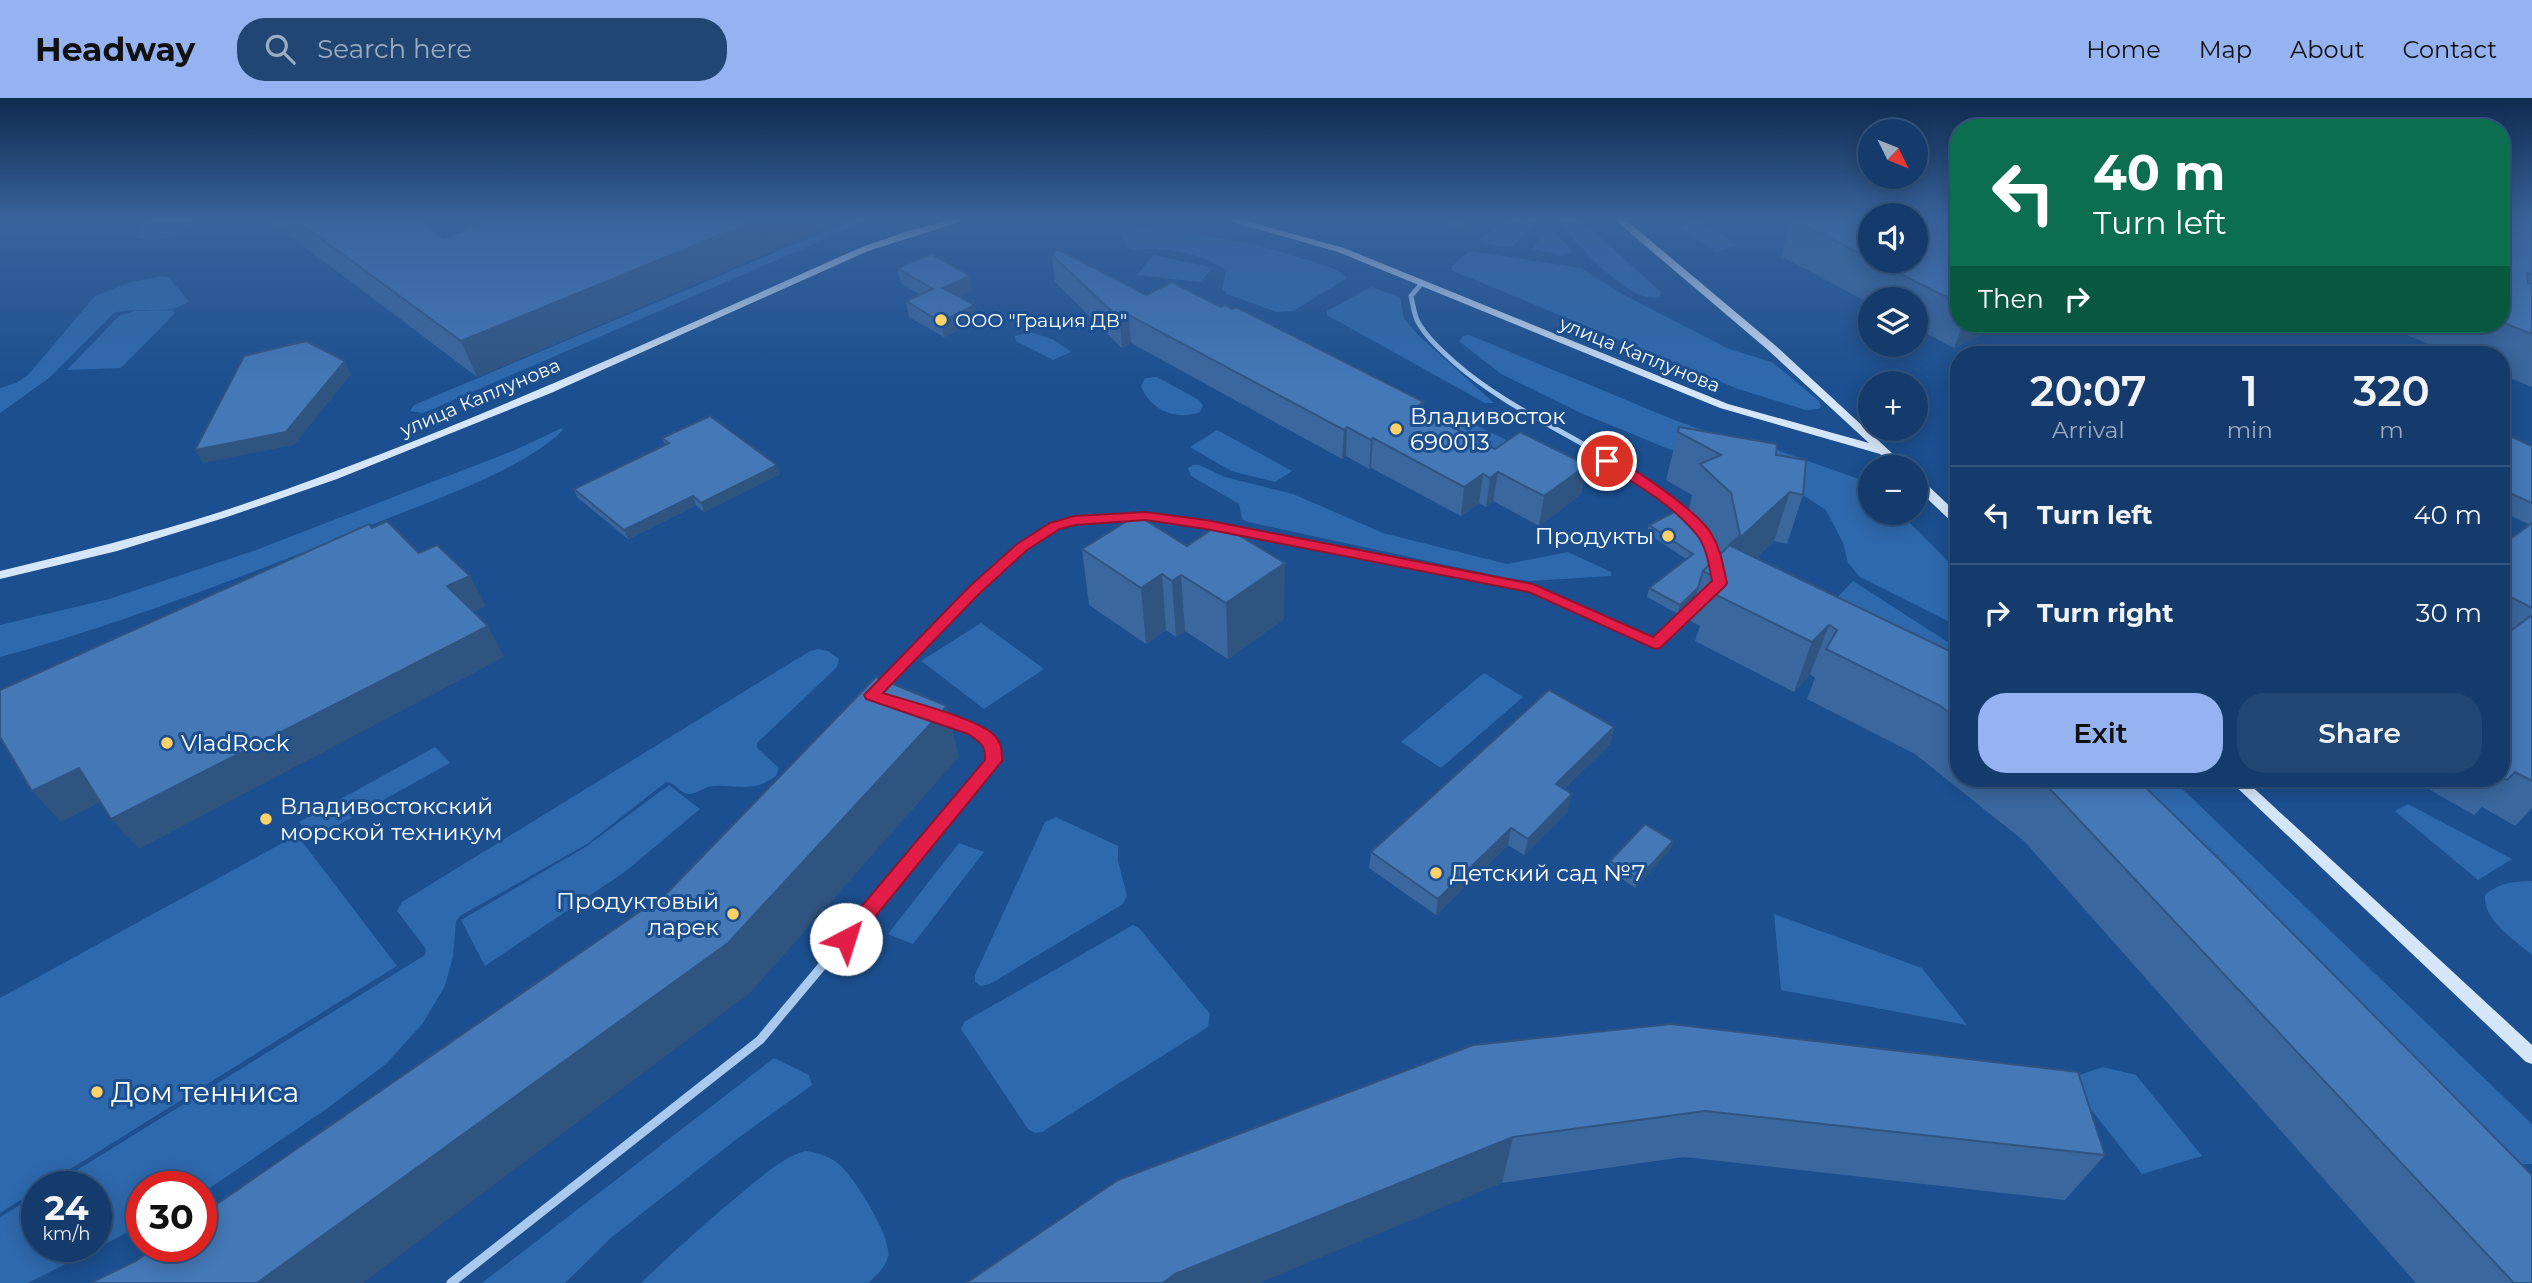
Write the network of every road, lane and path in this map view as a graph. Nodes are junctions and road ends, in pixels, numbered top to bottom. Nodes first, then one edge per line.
1 (805, 275) edge
2 (1402, 275) edge
3 (1686, 275) edge
4 (1422, 283) junction
5 (1883, 451) junction
6 (1888, 455) edge
7 (1928, 492) edge
8 (1950, 513) edge
9 (0, 575) edge
10 (1720, 581) edge
11 (1703, 598) edge
12 (872, 695) edge
13 (935, 716) edge
14 (2244, 787) edge
15 (2532, 1056) edge
16 (451, 1283) edge

1 - 9 street, улица Каплунова
2 - 4 street, улица Каплунова
3 - 5 street
4 - 5 street, улица Каплунова
4 - 10 street
5 - 6 street
7 - 8 street
11 - 12 street
13 - 16 street
14 - 15 street

